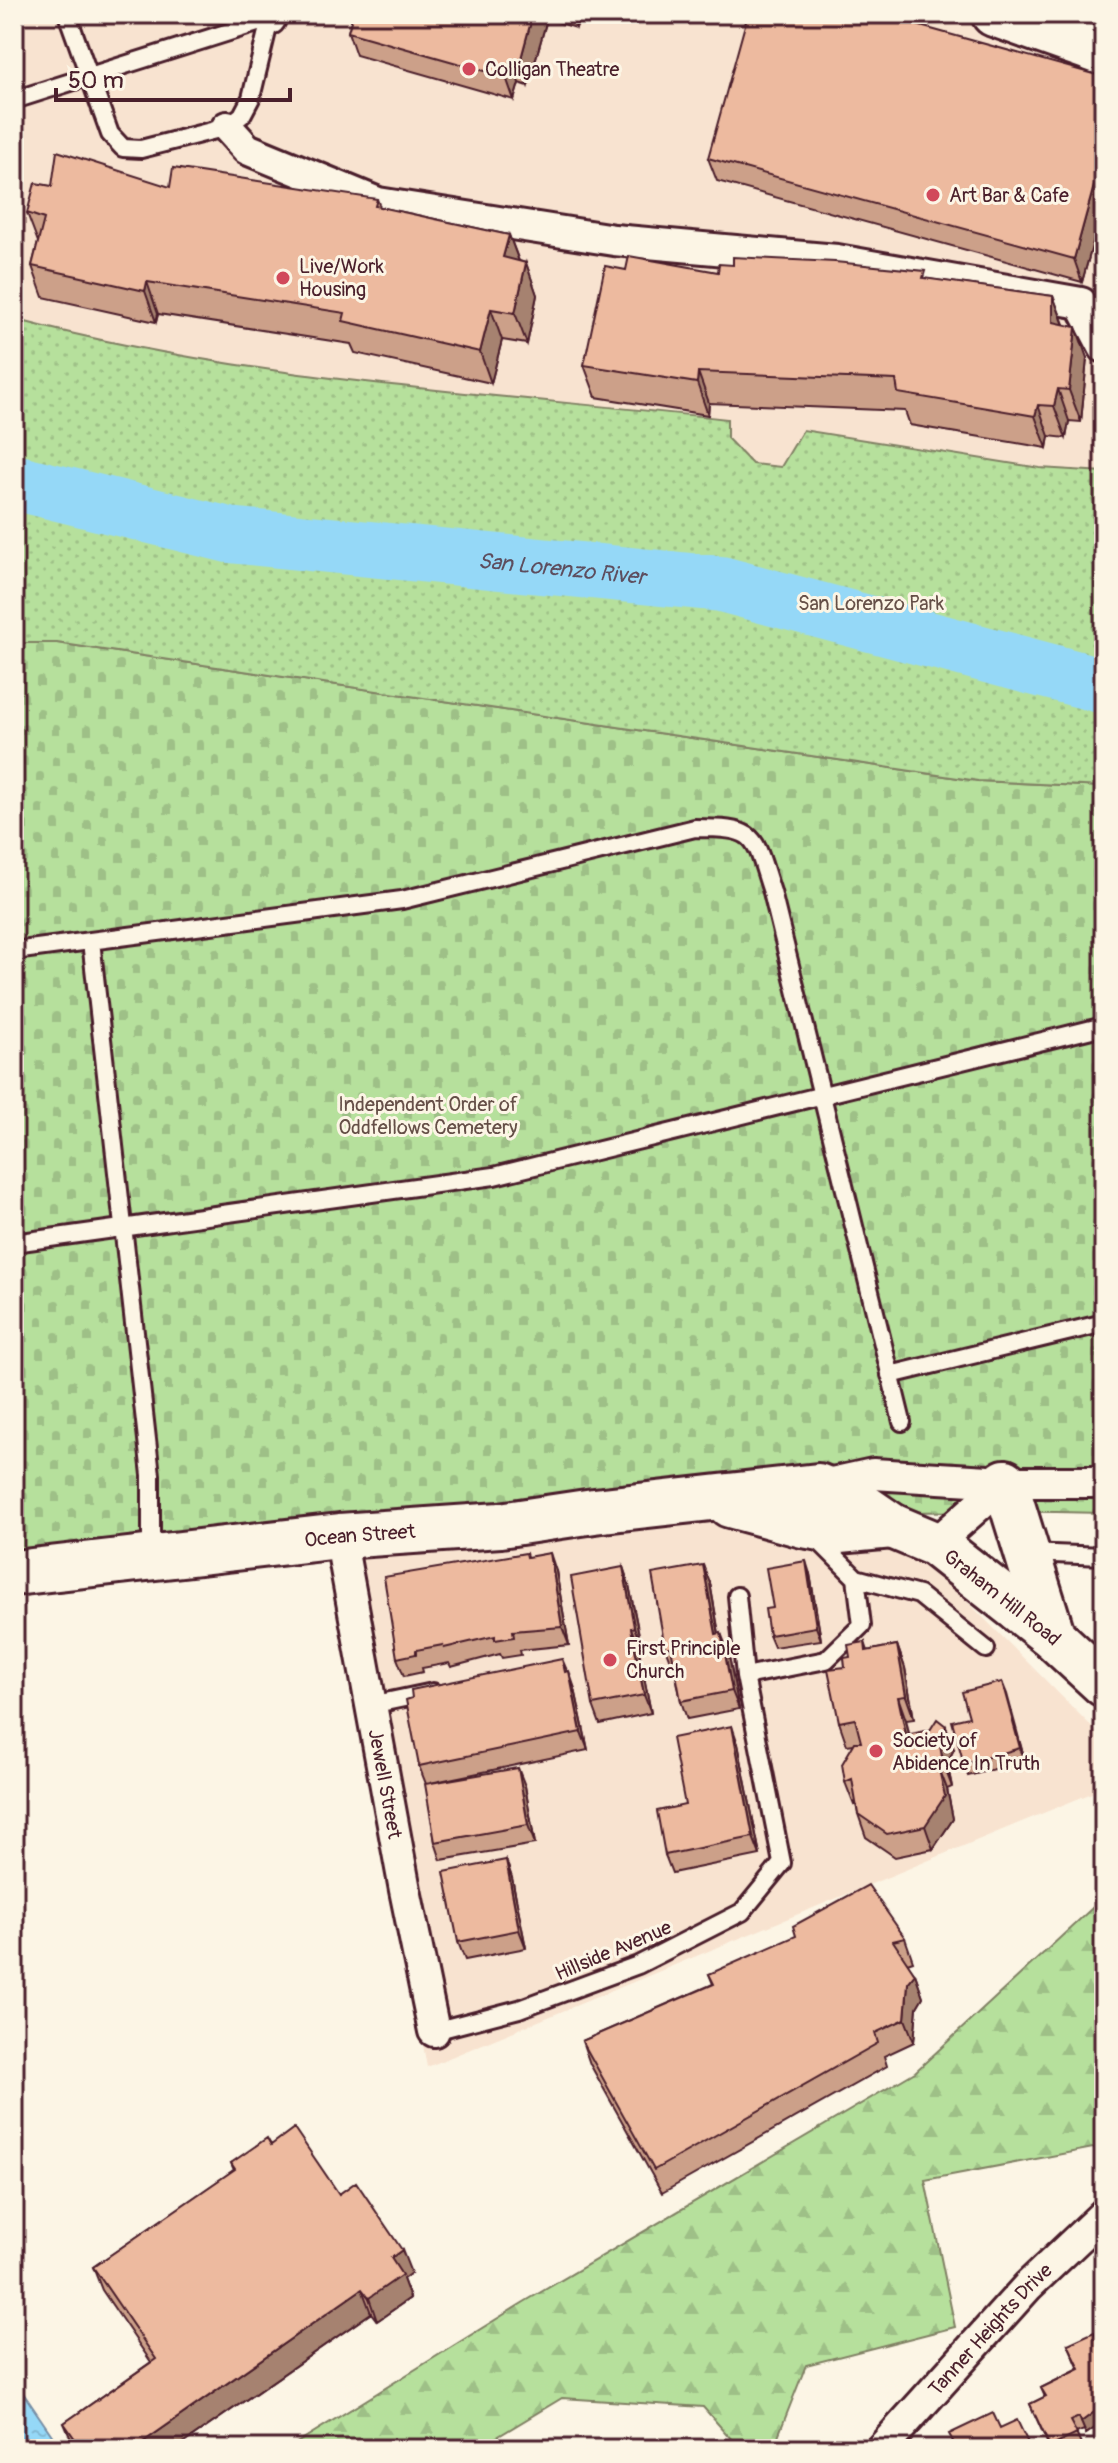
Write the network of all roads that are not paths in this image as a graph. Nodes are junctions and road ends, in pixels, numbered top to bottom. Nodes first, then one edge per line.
1 (67, 14) edge
2 (994, 14) edge
3 (271, 16) edge
4 (1104, 53) edge
5 (87, 75) junction
6 (14, 100) edge
7 (227, 127) junction
8 (1104, 347) edge
9 (91, 941) junction
10 (14, 951) edge
11 (1104, 1026) edge
12 (822, 1095) junction
13 (125, 1228) junction
14 (14, 1243) edge
15 (1104, 1323) edge
16 (890, 1375) junction
17 (902, 1422) dead end
18 (1005, 1482) junction
19 (1104, 1482) edge
20 (810, 1506) junction
21 (340, 1536) junction
22 (935, 1544) junction
23 (1026, 1553) junction
24 (1104, 1556) edge
25 (151, 1557) junction
26 (14, 1573) edge
27 (856, 1578) junction
28 (737, 1596) dead end
29 (1053, 1637) junction
30 (986, 1649) dead end
31 (745, 1676) junction
32 (1104, 1684) edge
33 (445, 1690) edge
34 (371, 1705) junction
35 (434, 2031) joint
36 (1104, 2214) edge
37 (881, 2449) edge

1 - 5 lane
2 - 4 main road
3 - 5 lane
3 - 7 lane
5 - 6 lane
5 - 7 lane
7 - 8 street
9 - 10 lane
9 - 12 lane
9 - 13 lane
11 - 12 lane
12 - 13 lane
12 - 16 lane
13 - 14 lane
13 - 25 lane
15 - 16 lane
16 - 17 lane
18 - 19 street, Ocean Street
18 - 20 street, Ocean Street
18 - 22 street
18 - 23 main road
20 - 21 main road, Ocean Street
20 - 22 main road, Ocean Street
20 - 27 lane
21 - 25 main road, Ocean Street
21 - 34 street, Jewell Street
22 - 29 main road, Graham Hill Road
23 - 24 lane
23 - 29 main road
25 - 26 main road, Ocean Street
27 - 30 lane
27 - 31 lane
28 - 31 lane
29 - 32 main road, Graham Hill Road
31 - 35 lane, Hillside Avenue
33 - 34 lane
34 - 35 street, Jewell Street
36 - 37 street, Tanner Heights Drive

